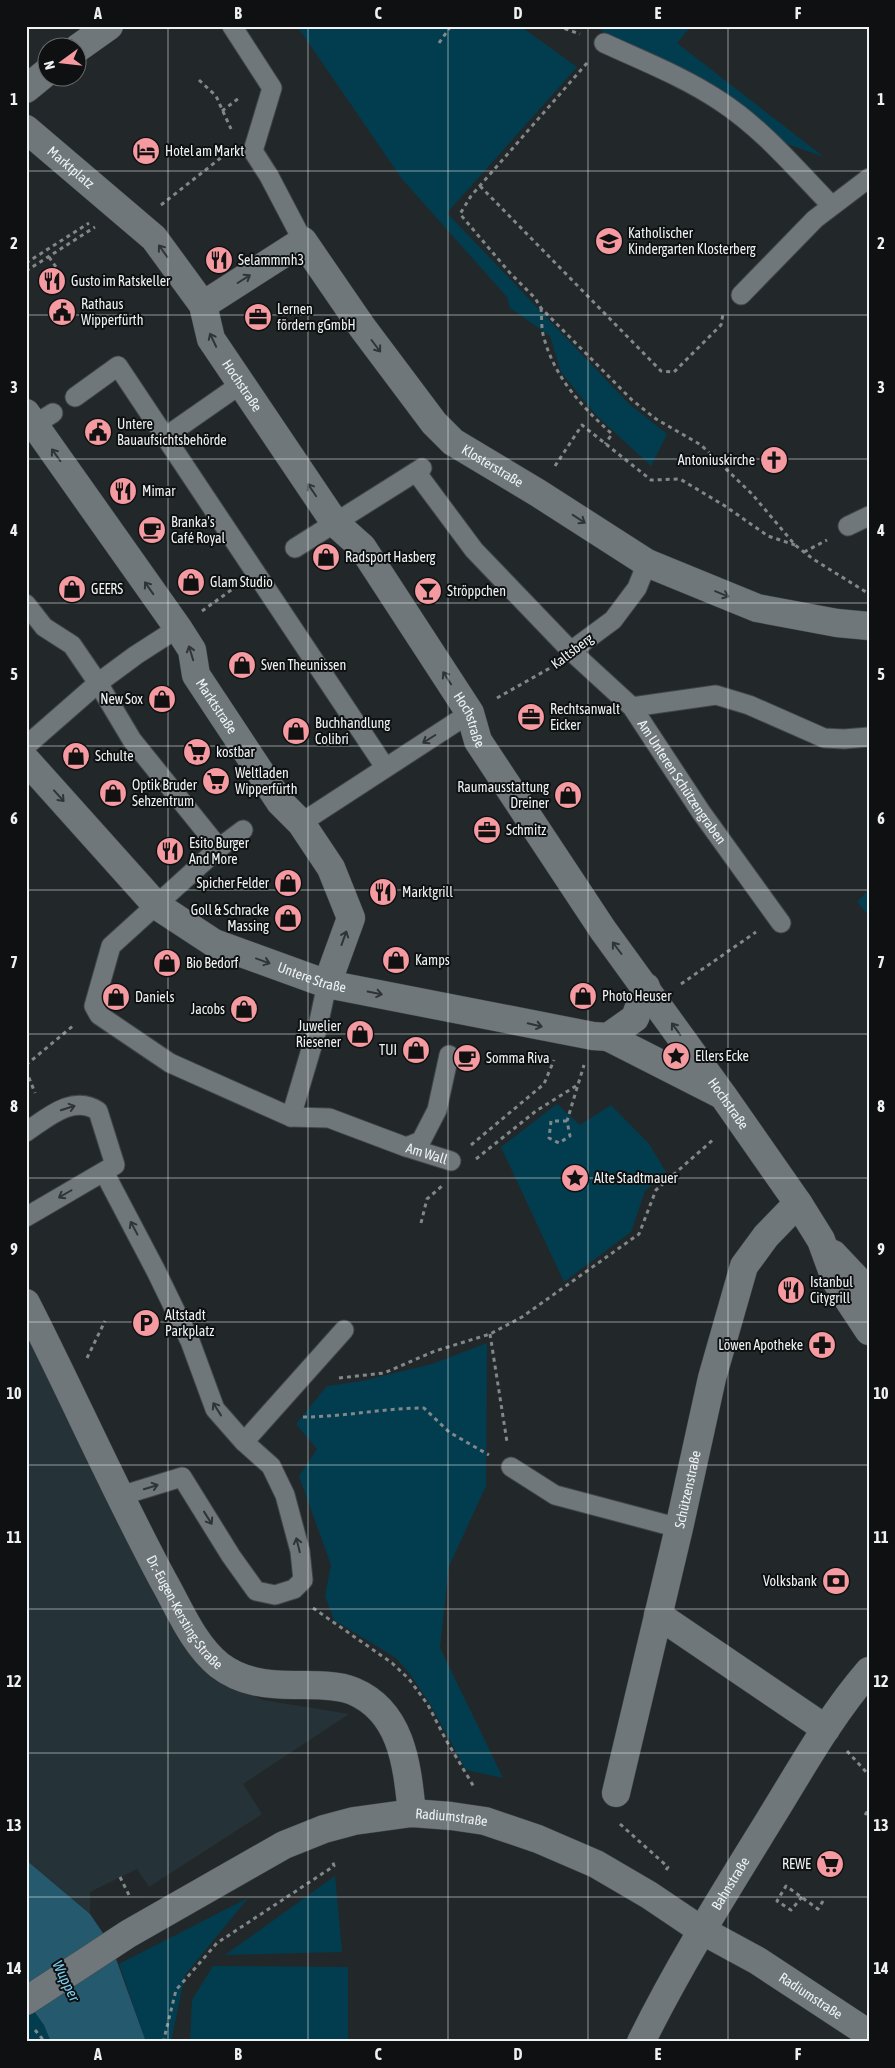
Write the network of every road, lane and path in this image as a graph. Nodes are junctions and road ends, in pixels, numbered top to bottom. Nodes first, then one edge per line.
1 (109, 26) edge
2 (232, 26) edge
3 (451, 26) edge
4 (88, 41) edge
5 (439, 43) dead end
6 (604, 43) joint
7 (38, 79) edge
8 (199, 80) dead end
9 (26, 89) edge
10 (244, 95) dead end
11 (222, 111) junction
12 (26, 128) edge
13 (234, 136) dead end
14 (229, 149) dead end
15 (869, 178) edge
16 (480, 186) junction
17 (116, 205) joint
18 (831, 205) junction
19 (155, 209) dead end
20 (77, 230) dead end
21 (83, 234) dead end
22 (303, 242) junction
23 (48, 257) junction
24 (26, 263) edge
25 (56, 267) dead end
26 (26, 271) edge
27 (741, 295) joint
28 (203, 305) junction
29 (542, 308) junction
30 (241, 384) junction
31 (75, 398) dead end
32 (38, 417) edge
33 (175, 430) dead end
34 (605, 444) junction
35 (538, 493) junction
36 (869, 516) edge
37 (335, 522) junction
38 (848, 526) dead end
39 (795, 545) junction
40 (295, 548) dead end
41 (647, 563) junction
42 (263, 570) junction
43 (869, 594) edge
44 (26, 604) edge
45 (869, 626) edge
46 (178, 628) junction
47 (572, 651) junction
48 (98, 683) junction
49 (632, 707) junction
50 (470, 713) junction
51 (869, 737) edge
52 (26, 746) edge
53 (26, 760) edge
54 (385, 767) junction
55 (301, 823) junction
56 (243, 830) dead end
57 (218, 848) junction
58 (156, 905) junction
59 (779, 920) joint
60 (682, 983) dead end
61 (327, 984) junction
62 (646, 987) junction
63 (565, 1032) junction
64 (62, 1036) dead end
65 (601, 1036) junction
66 (449, 1055) dead end
67 (26, 1065) edge
68 (578, 1084) junction
69 (731, 1107) junction
70 (291, 1117) junction
71 (567, 1121) junction
72 (26, 1132) edge
73 (406, 1147) junction
74 (451, 1161) joint
75 (472, 1162) dead end
76 (104, 1172) junction
77 (449, 1181) dead end
78 (798, 1204) junction
79 (26, 1216) edge
80 (422, 1222) dead end
81 (821, 1240) junction
82 (869, 1292) edge
83 (26, 1302) edge
84 (105, 1321) dead end
85 (344, 1330) dead end
86 (869, 1331) edge
87 (490, 1334) junction
88 (86, 1361) dead end
89 (334, 1378) dead end
90 (299, 1417) dead end
91 (244, 1442) junction
92 (511, 1467) junction
93 (120, 1496) junction
94 (679, 1528) junction
95 (658, 1615) junction
96 (869, 1671) edge
97 (826, 1729) junction
98 (616, 1793) joint
99 (869, 1809) edge
100 (412, 1813) junction
101 (865, 1815) dead end
102 (324, 1829) junction
103 (649, 1895) junction
104 (802, 1897) junction
105 (825, 1898) dead end
106 (702, 1930) junction
107 (26, 2002) edge
108 (869, 2034) edge
109 (166, 2042) edge
110 (641, 2042) edge

1 - 4 street
2 - 22 lane
3 - 5 path
6 - 16 path
6 - 18 lane
7 - 9 street
8 - 11 path
10 - 11 path
11 - 13 path
12 - 17 street, Marktplatz
14 - 19 path
15 - 18 lane
16 - 27 path
16 - 29 path
28 -> 17 street, Hochstraße
18 - 27 lane
20 - 24 path
21 - 23 path
28 -> 22 street
22 -> 35 street, Klosterstraße
23 - 25 path
23 - 26 path
30 -> 28 street, Hochstraße
29 - 34 path
29 - 39 path
30 - 33 lane
37 -> 30 street, Hochstraße
31 - 42 lane
46 -> 32 street, Marktstraße
34 - 35 path
34 - 39 path
35 -> 41 street, Klosterstraße
36 - 38 lane
37 - 40 lane
37 - 47 lane, Am Unteren Schützengraben
50 -> 37 street, Hochstraße
39 - 43 path
41 -> 45 street, Klosterstraße
41 - 47 lane, Kaltsberg
42 - 46 path
42 - 54 lane
44 - 48 lane
46 - 48 lane
55 -> 46 street, Marktstraße
47 - 49 lane, Am Unteren Schützengraben
47 - 50 path, Kaltsberg
48 - 52 lane
48 - 57 lane
49 - 51 lane
49 - 59 lane, Am Unteren Schützengraben
50 -> 54 lane
62 -> 50 street, Hochstraße
53 -> 58 street, Untere Straße
54 - 55 lane
61 -> 55 street, Marktstraße
56 - 57 lane
57 - 58 lane
58 -> 61 street, Untere Straße
58 - 70 lane, Am Wall
59 - 60 path
61 -> 63 street, Untere Straße
61 - 70 lane
62 - 65 street
69 -> 62 street, Hochstraße
63 - 65 street, Untere Straße
63 - 74 path, Am Wall
64 - 67 path
65 - 68 path
65 - 69 street, Untere Straße
66 - 73 lane
68 - 71 path
68 - 75 path
69 - 78 street, Hochstraße
69 - 87 path
70 - 73 lane, Am Wall
71 - 71 path
72 -> 76 lane
73 - 74 lane, Am Wall
76 -> 79 lane
91 -> 76 lane
77 - 80 path
78 - 81 street, Hochstraße
78 - 94 street, Schützenstraße
81 - 82 street, Hochstraße
81 - 86 street, Hochstraße
83 - 93 street, Dr.-Eugen-Kersting-Straße
84 - 88 path
85 - 91 lane
87 - 89 path
87 - 92 path
90 - 92 path
93 -> 91 lane
92 - 94 lane
93 - 100 street, Dr.-Eugen-Kersting-Straße
94 - 95 street, Schützenstraße
95 - 97 street
95 - 98 street, Schützenstraße
96 - 97 street, Bahnstraße
97 - 106 street, Bahnstraße
98 - 103 path
99 - 101 path
100 - 102 street, Radiumstraße
100 - 103 street, Radiumstraße
102 - 107 street, Radiumstraße
102 - 109 path
103 - 106 street, Radiumstraße
104 - 104 path
104 - 105 path
106 - 108 street, Radiumstraße
106 - 110 street, Bahnstraße

